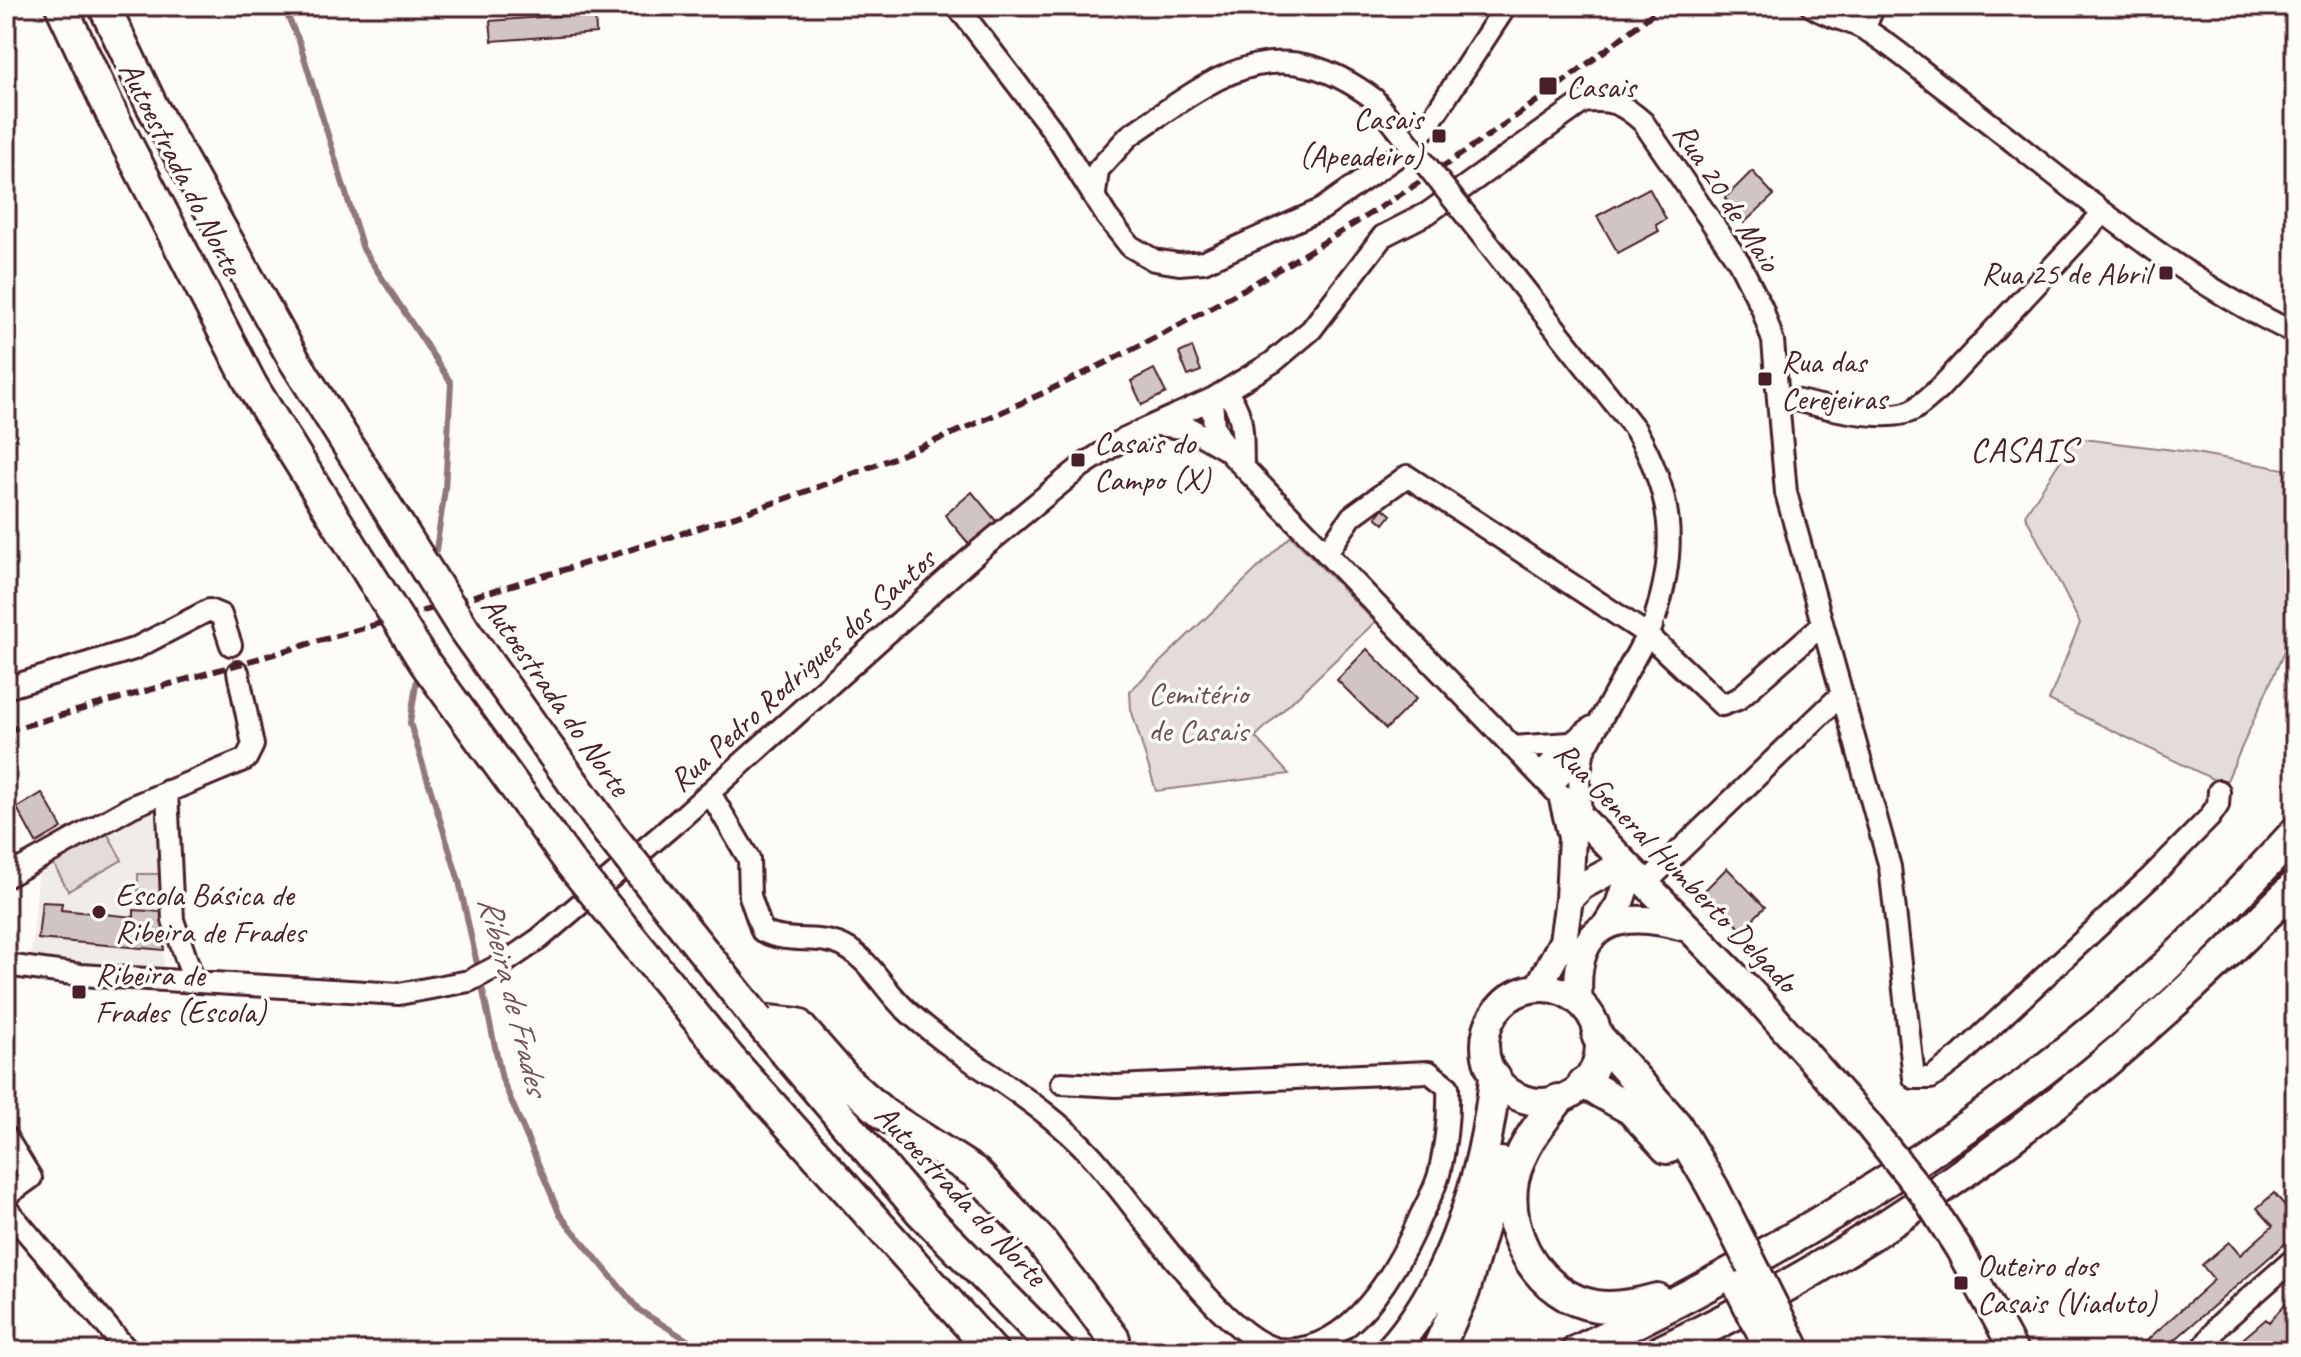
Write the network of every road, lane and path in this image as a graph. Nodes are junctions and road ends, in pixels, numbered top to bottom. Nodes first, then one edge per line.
1 (61, 6) edge
2 (104, 6) edge
3 (957, 6) edge
4 (1506, 6) edge
5 (1811, 6) edge
6 (1874, 6) edge
7 (1864, 29) junction
8 (1095, 194) junction
9 (2102, 214) junction
10 (2295, 333) edge
11 (1219, 396) junction
12 (1780, 396) junction
13 (1154, 425) junction
14 (1227, 450) junction
15 (1243, 465) junction
16 (1327, 552) junction
17 (1822, 625) junction
18 (1652, 627) junction
19 (231, 645) dead end
20 (238, 672) dead end
21 (6, 688) edge
22 (1841, 695) junction
23 (1512, 747) junction
24 (1577, 748) junction
25 (167, 791) junction
26 (2219, 791) dead end
27 (710, 793) junction
28 (1558, 795) junction
29 (2295, 833) edge
30 (6, 877) edge
31 (1638, 877) junction
32 (2295, 886) edge
33 (1569, 899) junction
34 (1607, 924) junction
35 (1687, 928) junction
36 (6, 965) edge
37 (193, 979) junction
38 (1538, 988) junction
39 (1579, 1002) junction
40 (758, 1020) junction
41 (1598, 1037) junction
42 (1062, 1083) dead end
43 (1584, 1083) junction
44 (1500, 1084) junction
45 (1558, 1100) junction
46 (6, 1137) edge
47 (1705, 1193) junction
48 (6, 1196) edge
49 (6, 1208) edge
50 (2295, 1258) edge
51 (1709, 1283) junction
52 (1728, 1319) junction
53 (1120, 1345) edge
54 (128, 1351) edge
55 (992, 1351) edge
56 (1058, 1351) edge
57 (1390, 1351) edge
58 (1437, 1351) edge
59 (1577, 1351) edge
60 (1661, 1351) edge
61 (1686, 1351) edge
62 (1772, 1351) edge
63 (1795, 1351) edge
64 (2014, 1351) edge
65 (2201, 1351) edge

1 - 55 highway, Autoestrada do Norte, bridge
2 - 40 highway, Autoestrada do Norte, bridge
3 - 8 street
4 - 8 street
5 - 7 street
6 - 7 street
7 - 9 street
8 - 18 street, bridge
9 - 10 street
9 - 12 street
11 - 12 street, Rua 20 de Maio
11 - 13 street, Rua Pedro Rodrigues dos Santos
11 - 14 street
11 - 15 street
12 - 17 street, Rua 20 de Maio
13 - 14 street, Rua General Humberto Delgado
13 - 27 street, Rua Pedro Rodrigues dos Santos
14 - 15 street, Rua General Humberto Delgado
15 - 16 street, Rua General Humberto Delgado
16 - 18 street
16 - 23 street, Rua General Humberto Delgado
17 - 18 street
17 - 22 street, Rua 20 de Maio
18 - 24 street
19 - 21 street
20 - 25 street
22 - 26 street, Rua 20 de Maio
22 - 31 street
23 - 24 street
23 - 28 street, Rua General Humberto Delgado
24 - 28 street
24 - 28 street
25 - 30 street
25 - 37 street
27 - 37 street, Rua Pedro Rodrigues dos Santos
27 - 42 street
28 - 31 main road, Rua General Humberto Delgado
28 - 33 main road
29 - 51 highway
31 - 33 main road
31 - 34 main road
31 - 35 main road, Rua General Humberto Delgado
32 - 52 highway
33 - 38 main road
34 - 35 main road
34 - 39 main road
35 - 64 main road, Rua General Humberto Delgado, bridge
36 - 37 street, Rua Pedro Rodrigues dos Santos
38 - 39 main road
38 - 44 main road
39 - 41 main road
40 - 53 highway
40 - 56 highway, Autoestrada do Norte
41 - 43 main road
41 - 47 highway
43 - 45 main road
43 - 47 highway
44 - 45 main road
44 - 57 highway
44 - 58 highway
45 - 51 highway
46 - 48 street
47 - 62 highway, bridge
47 - 63 highway, bridge
49 - 54 street
50 - 65 street
51 - 59 highway
52 - 60 highway
52 - 61 highway

